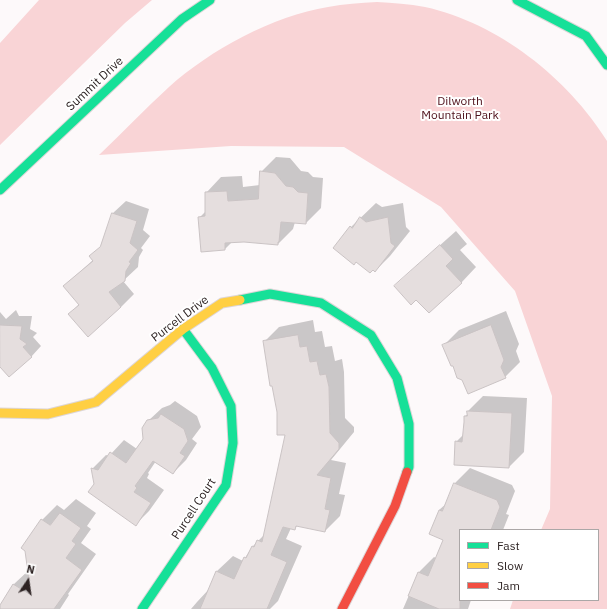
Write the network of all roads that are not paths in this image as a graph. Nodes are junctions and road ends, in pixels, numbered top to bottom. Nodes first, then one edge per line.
1 (210, 0) edge
2 (517, 0) edge
3 (607, 65) edge
4 (0, 190) edge
5 (183, 329) junction
6 (0, 413) edge
7 (142, 609) edge
8 (342, 609) edge

1 - 4 street, Summit Drive
2 - 3 street
5 - 6 street, Purcell Drive
5 - 7 street, Purcell Court
5 - 8 street, Purcell Drive

